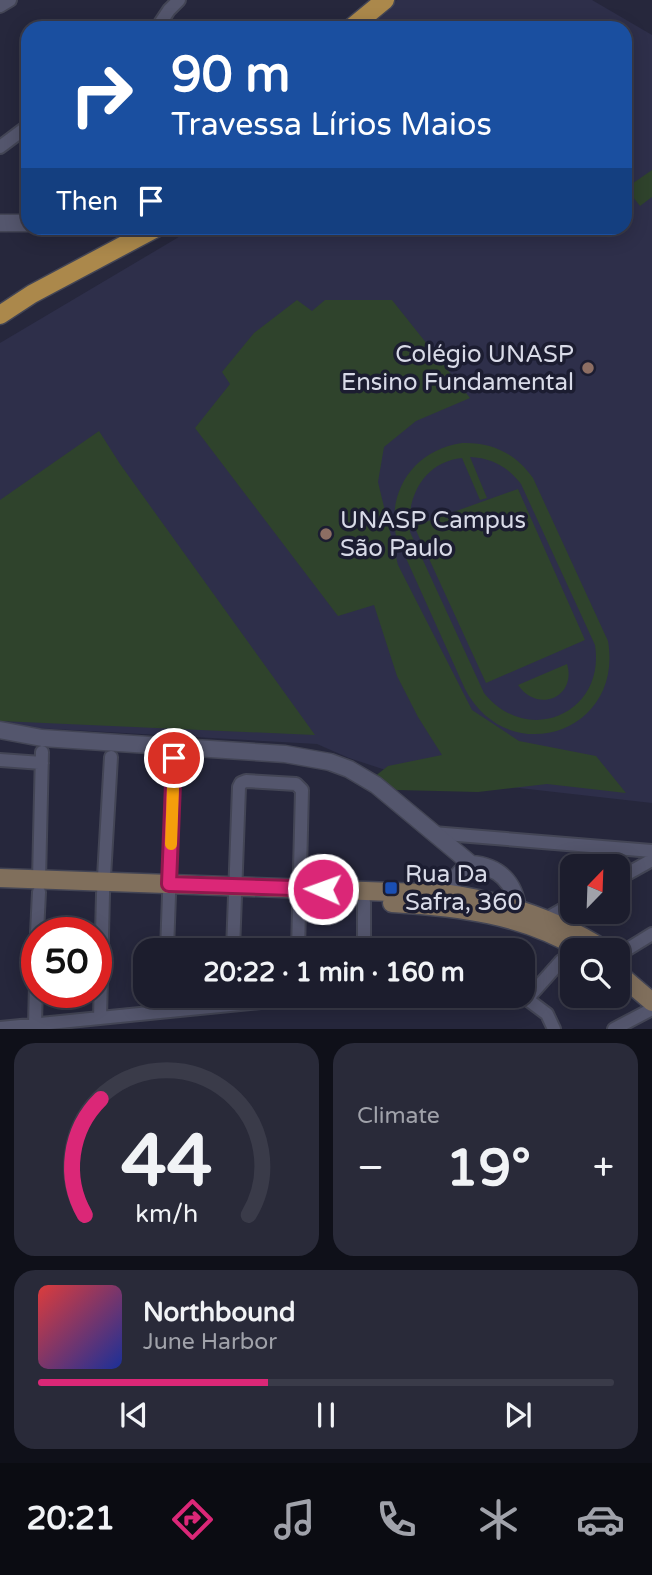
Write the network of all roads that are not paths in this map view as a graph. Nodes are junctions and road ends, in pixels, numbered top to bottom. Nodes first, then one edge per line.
1 (10, 0) edge
2 (179, 0) edge
3 (370, 0) edge
4 (385, 0) edge
5 (0, 6) edge
6 (162, 21) edge
7 (354, 21) edge
8 (358, 21) edge
9 (21, 131) edge
10 (0, 147) edge
11 (0, 223) edge
12 (21, 223) edge
13 (143, 235) edge
14 (0, 315) edge
15 (0, 730) edge
16 (111, 757) dead end
17 (174, 758) dead end
18 (0, 760) edge
19 (432, 833) junction
20 (652, 851) edge
21 (652, 860) edge
22 (471, 864) junction
23 (630, 872) edge
24 (0, 878) edge
25 (39, 886) junction
26 (104, 888) junction
27 (169, 889) junction
28 (0, 890) edge
29 (235, 892) junction
30 (299, 894) junction
31 (450, 900) junction
32 (364, 902) junction
33 (519, 910) junction
34 (560, 911) edge
35 (38, 917) edge
36 (545, 919) junction
37 (652, 934) edge
38 (167, 938) edge
39 (233, 938) edge
40 (298, 938) edge
41 (364, 938) edge
42 (587, 938) edge
43 (560, 939) edge
44 (630, 949) edge
45 (560, 962) edge
46 (630, 968) edge
47 (630, 983) edge
48 (535, 987) edge
49 (652, 987) edge
50 (652, 1002) edge
51 (535, 1005) edge
52 (36, 1008) edge
53 (165, 1008) edge
54 (183, 1008) edge
55 (652, 1009) edge
56 (165, 1011) junction
57 (100, 1018) junction
58 (36, 1025) junction
59 (0, 1028) edge
60 (554, 1029) edge
61 (614, 1029) edge

1 - 5 street
2 - 6 street
3 - 7 main road
4 - 8 main road
9 - 10 street
11 - 12 street
13 - 14 main road
15 - 19 street
16 - 26 street
17 - 27 street
18 - 25 street
19 - 20 street
19 - 22 street
21 - 23 street
22 - 31 street
22 - 33 street
24 - 25 main road
25 - 26 main road
25 - 28 main road
25 - 35 street
26 - 27 main road
26 - 57 street
27 - 29 main road
27 - 38 street
29 - 30 main road
29 - 30 street
29 - 39 street
30 - 31 main road
30 - 32 main road
30 - 40 street
31 - 32 main road
31 - 33 main road
31 - 43 main road
32 - 41 street
33 - 36 main road
34 - 36 street
36 - 42 main road
37 - 44 street
45 - 48 street
46 - 49 main road
47 - 50 main road
51 - 60 street
52 - 58 street
53 - 56 street
54 - 56 street
55 - 61 street
56 - 57 street
57 - 58 street
58 - 59 street

